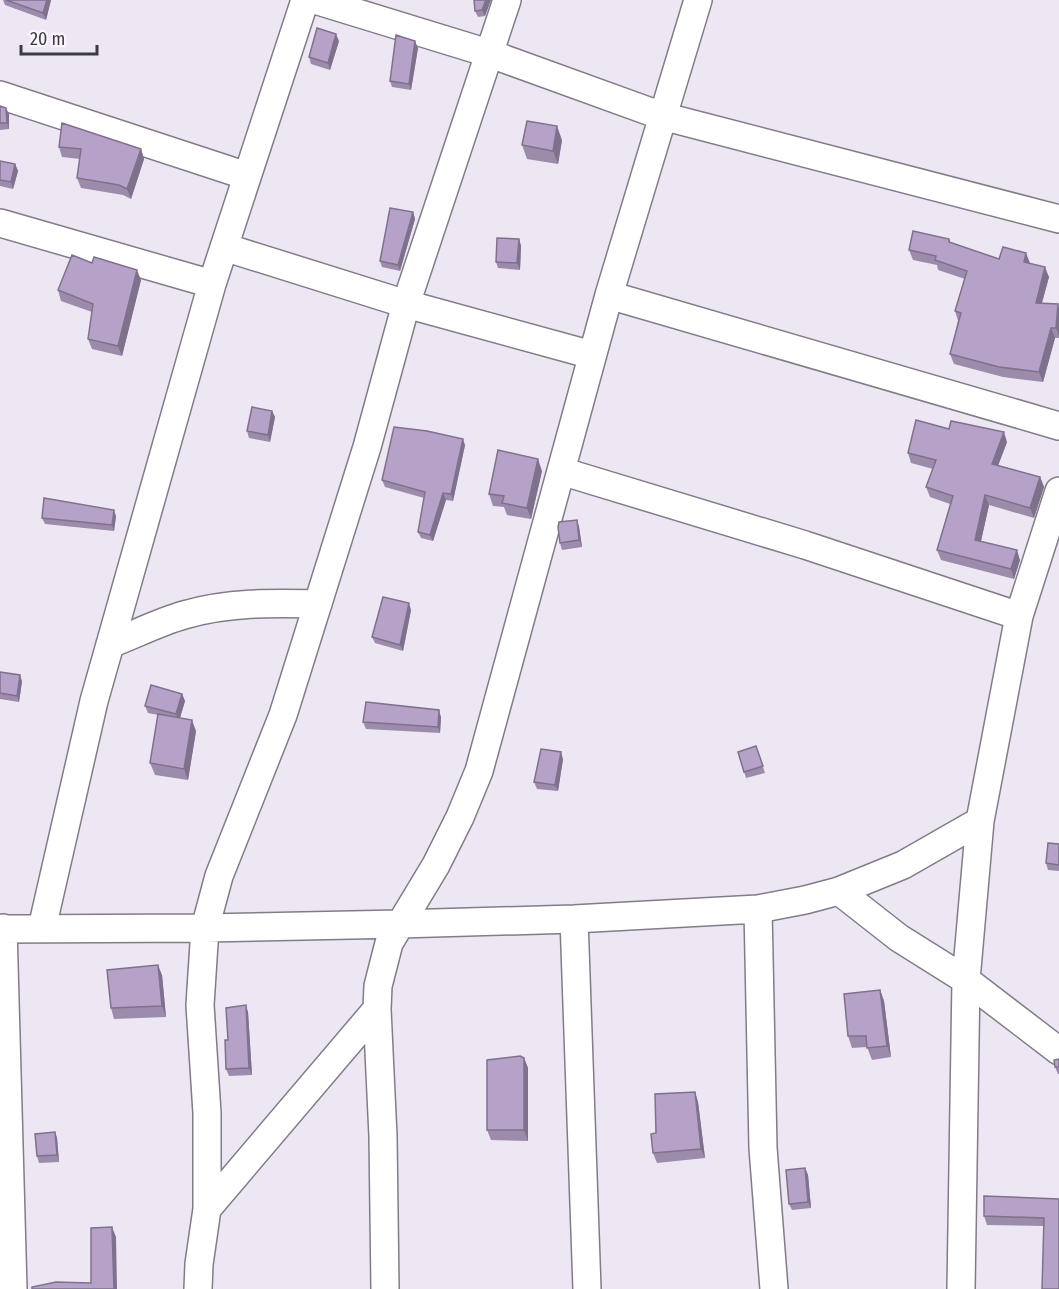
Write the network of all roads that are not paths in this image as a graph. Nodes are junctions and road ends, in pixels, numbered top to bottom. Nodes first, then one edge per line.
1 (305, 0) edge
2 (315, 0) edge
3 (507, 0) edge
4 (698, 0) edge
5 (488, 53) junction
6 (0, 95) edge
7 (662, 116) junction
8 (247, 176) junction
9 (1059, 219) edge
10 (0, 223) edge
11 (224, 247) junction
12 (212, 284) junction
13 (609, 295) junction
14 (406, 304) junction
15 (592, 355) junction
16 (1059, 426) edge
17 (561, 471) junction
18 (1059, 490) edge
19 (318, 604) junction
20 (1019, 616) junction
21 (110, 644) junction
22 (980, 821) junction
23 (838, 891) junction
24 (758, 909) junction
25 (574, 919) junction
26 (400, 924) junction
27 (1, 928) edge
28 (42, 928) junction
29 (205, 928) junction
30 (966, 980) junction
31 (377, 1009) junction
32 (1059, 1051) edge
33 (4, 1112) edge
34 (207, 1209) junction
35 (13, 1289) edge
36 (198, 1289) edge
37 (386, 1289) edge
38 (587, 1289) edge
39 (774, 1289) edge
40 (961, 1289) edge

1 - 8 street
2 - 5 street
3 - 5 street
4 - 7 street
5 - 7 street
5 - 14 street
6 - 8 street
7 - 9 street
7 - 13 street
8 - 11 street
10 - 12 street
11 - 12 street
11 - 14 street
12 - 21 street
13 - 15 street
13 - 16 street
14 - 15 street
14 - 19 street
15 - 17 street
17 - 20 street
17 - 26 street
18 - 20 street
19 - 21 street
19 - 29 street
20 - 22 street
21 - 28 street
22 - 23 street
22 - 30 street
23 - 24 street
23 - 30 street
24 - 25 street
24 - 39 street
25 - 26 street
25 - 38 street
26 - 29 street
26 - 31 street
27 - 28 street
27 - 33 street
28 - 29 street
29 - 34 street
30 - 32 street
30 - 40 street
31 - 34 street
31 - 37 street
33 - 35 street
34 - 36 street

